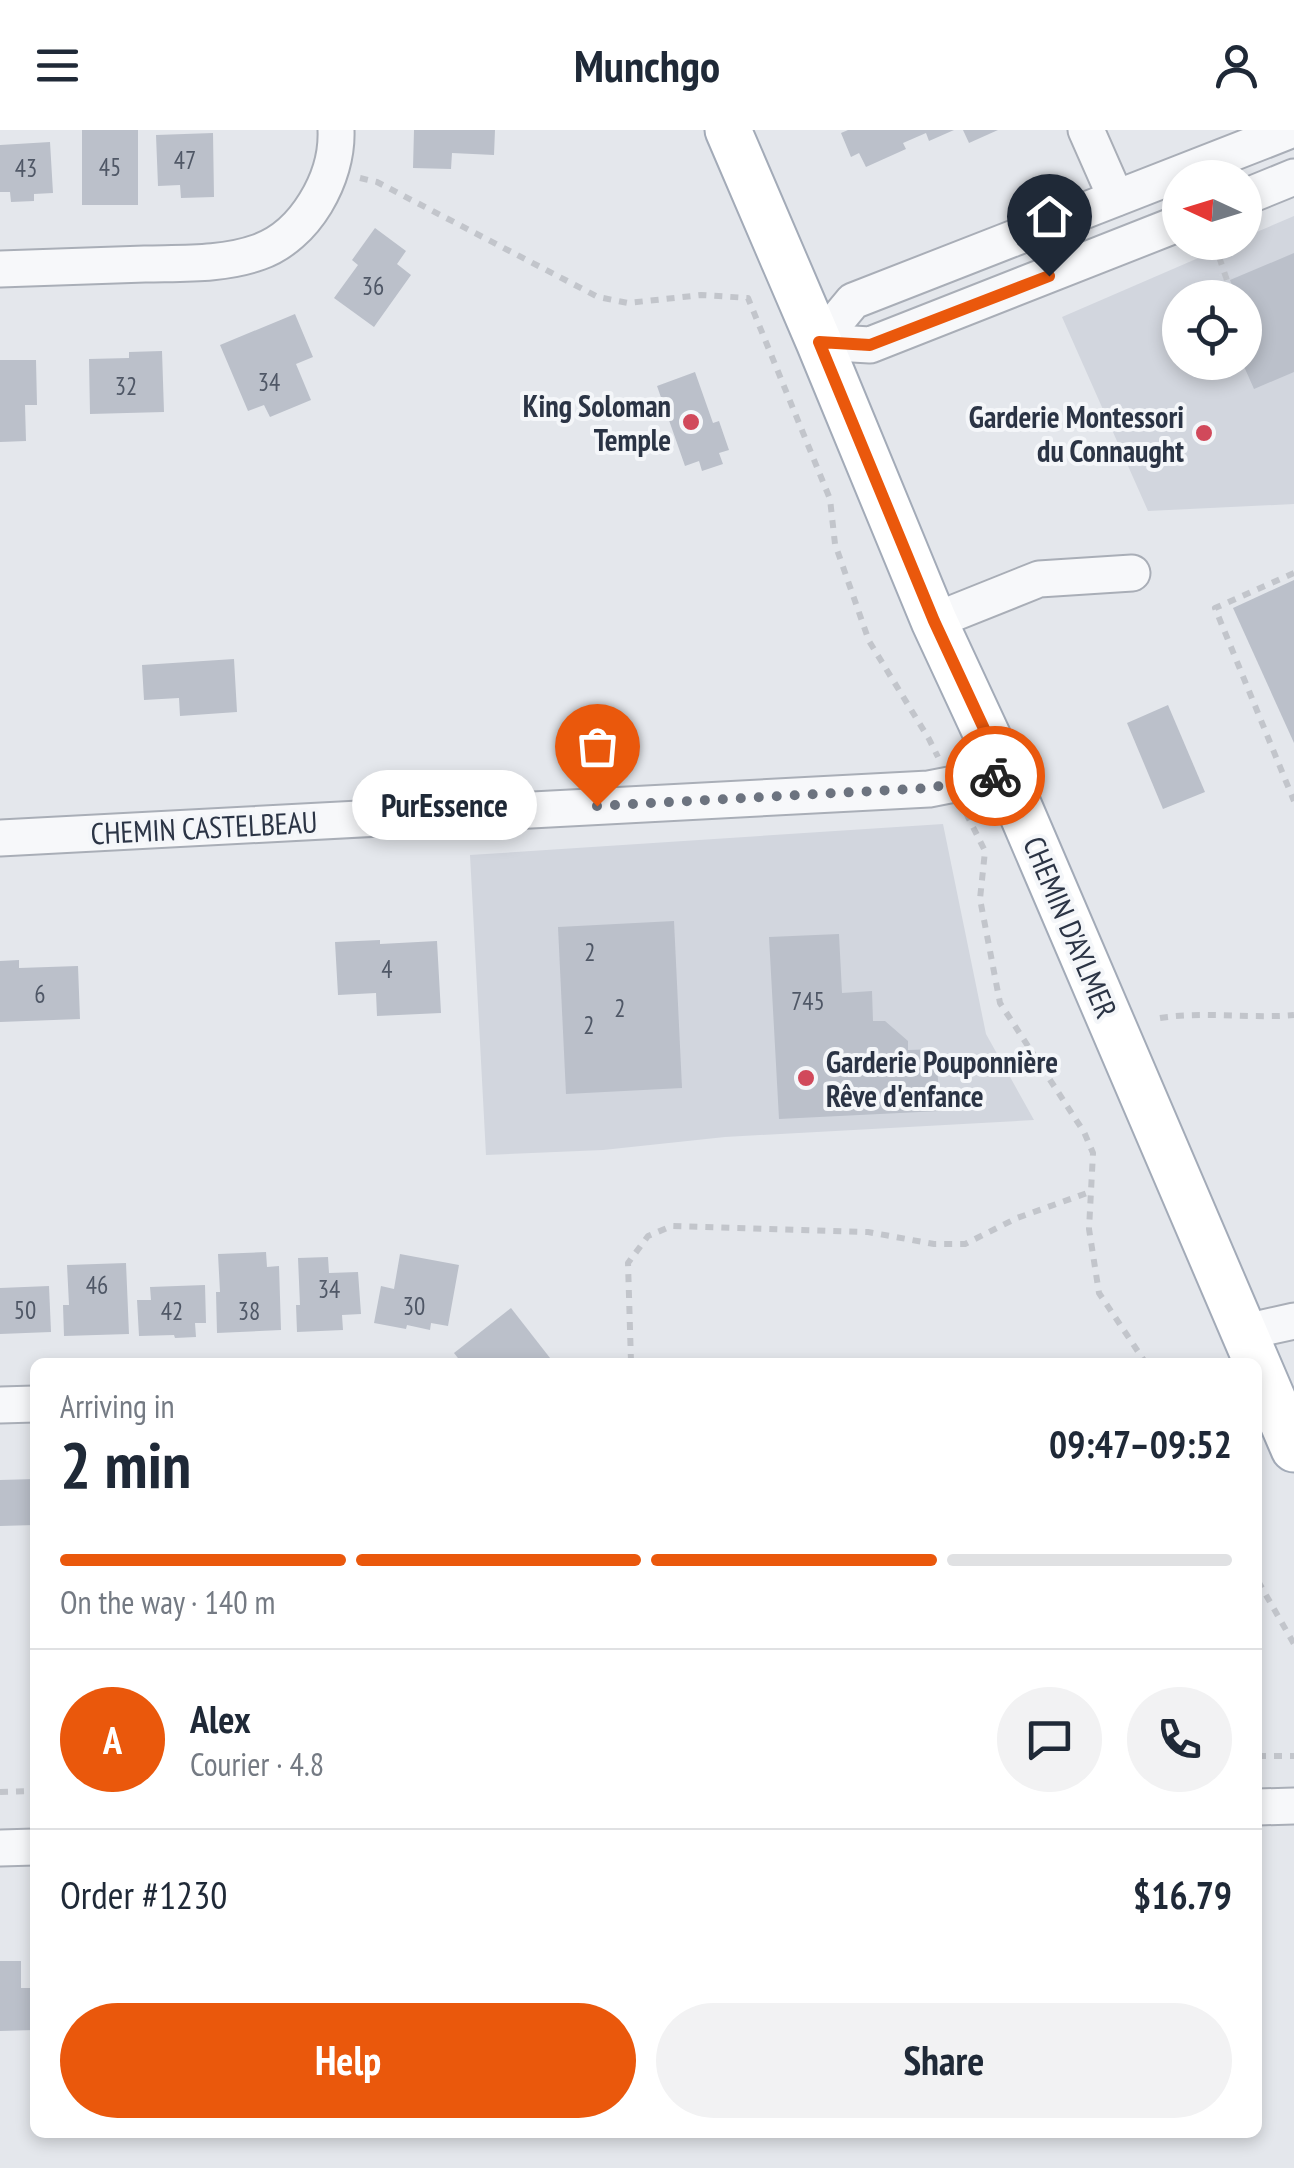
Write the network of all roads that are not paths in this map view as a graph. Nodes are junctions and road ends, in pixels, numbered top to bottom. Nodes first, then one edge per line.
1 (336, 130) edge
2 (728, 130) edge
3 (1086, 130) edge
4 (1291, 130) edge
5 (1294, 177) edge
6 (1262, 190) edge
7 (1116, 198) junction
8 (1162, 230) edge
9 (0, 268) edge
10 (819, 342) junction
11 (1132, 573) dead end
12 (934, 621) junction
13 (1005, 774) junction
14 (0, 838) edge
15 (1294, 1321) edge
16 (1244, 1332) junction
17 (1255, 1358) edge
18 (1262, 1374) edge
19 (30, 1404) edge
20 (0, 1405) edge
21 (1294, 1449) edge
22 (1294, 1806) edge
23 (1262, 1807) edge
24 (30, 1847) edge
25 (0, 1848) edge

1 - 9 street
2 - 10 main road, CHEMIN D'AYLMER
3 - 7 street
4 - 7 street
5 - 6 street
7 - 10 street
8 - 10 street
10 - 12 main road, CHEMIN D'AYLMER
11 - 12 street
12 - 13 main road, CHEMIN D'AYLMER
13 - 14 street, CHEMIN CASTELBEAU
13 - 16 main road, CHEMIN D'AYLMER
15 - 16 street
16 - 17 main road, CHEMIN D'AYLMER
18 - 21 main road, CHEMIN D'AYLMER
19 - 20 street
22 - 23 street
24 - 25 street

